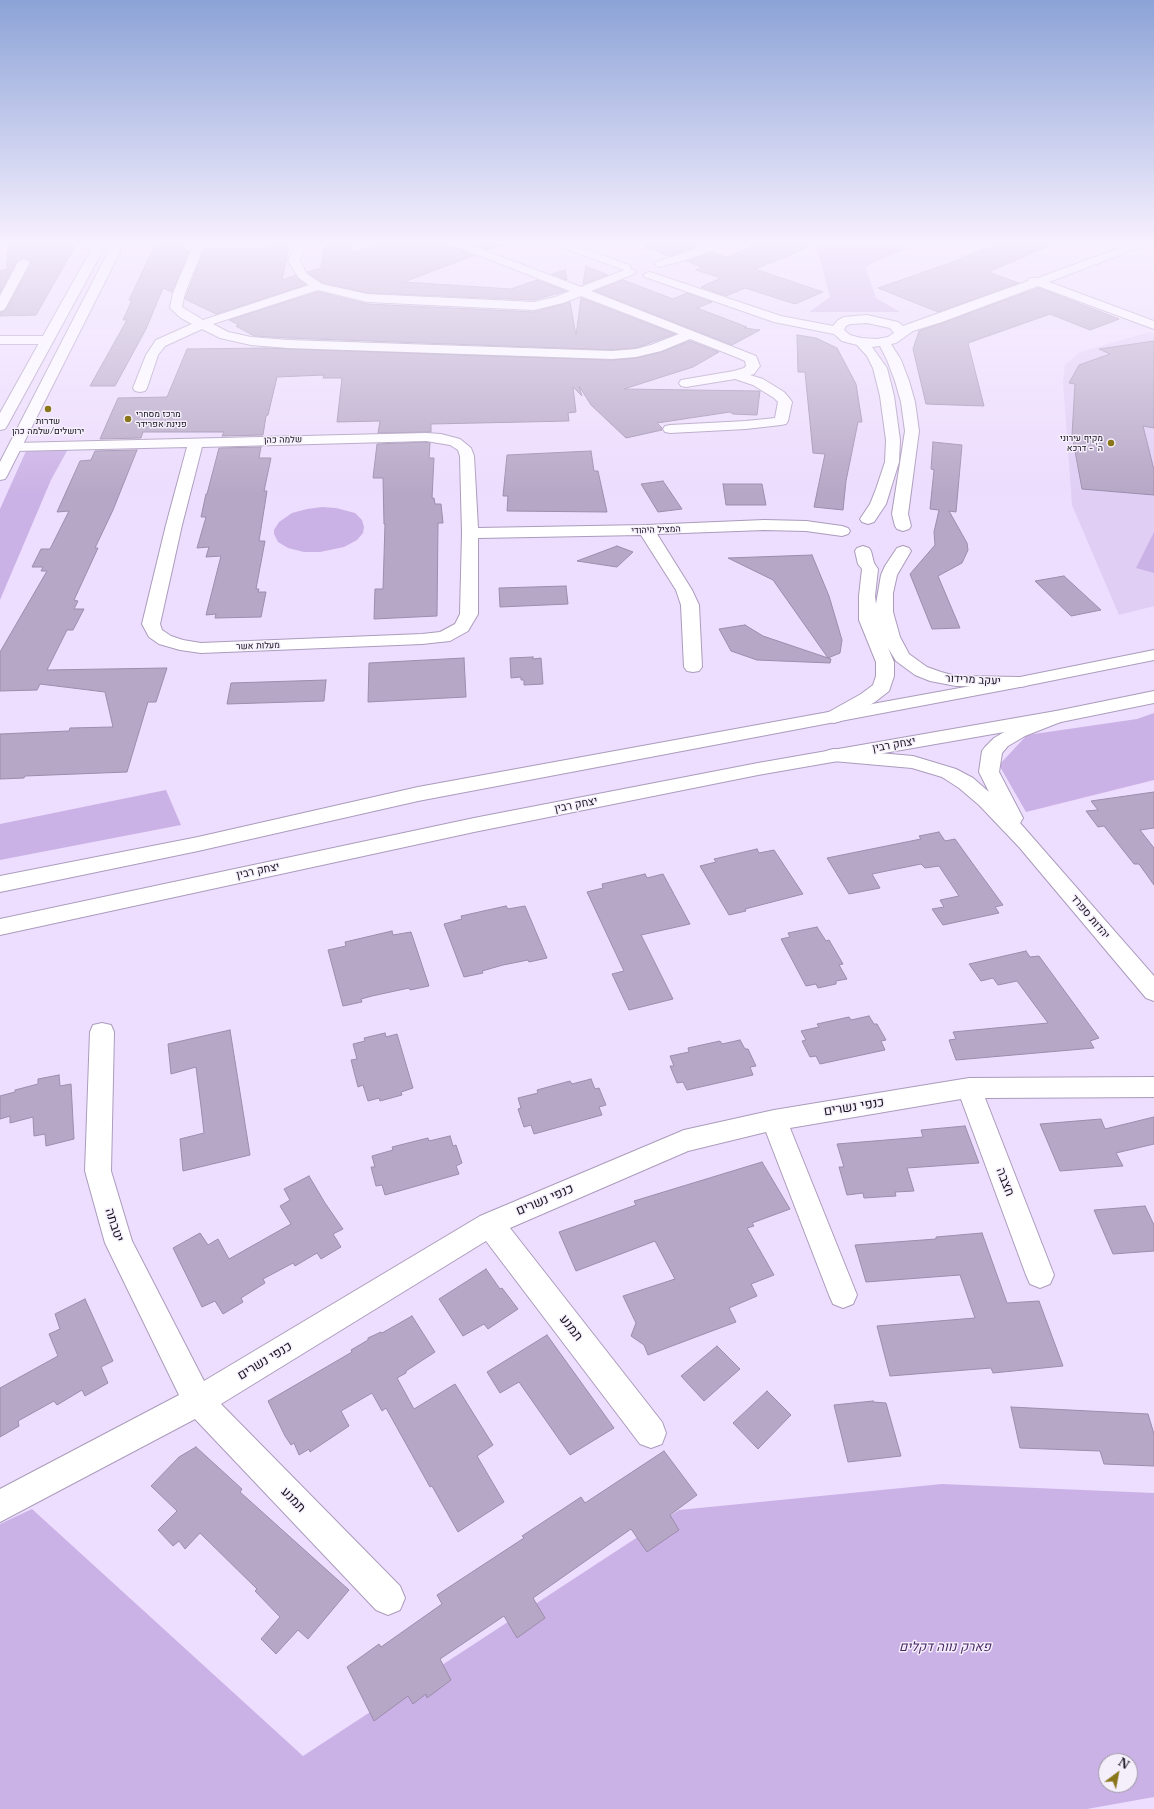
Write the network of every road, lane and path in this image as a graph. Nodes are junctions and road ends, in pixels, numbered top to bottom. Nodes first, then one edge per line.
1 (55, 325) edge
2 (75, 325) edge
3 (199, 325) edge
4 (205, 325) edge
5 (668, 325) edge
6 (828, 325) edge
7 (833, 325) edge
8 (843, 325) edge
9 (893, 325) edge
10 (916, 325) edge
11 (840, 327) junction
12 (900, 333) junction
13 (690, 334) junction
14 (0, 340) edge
15 (47, 340) junction
16 (861, 342) junction
17 (884, 342) junction
18 (736, 375) junction
19 (686, 383) dead end
20 (140, 388) dead end
21 (0, 426) edge
22 (670, 429) dead end
23 (196, 442) junction
24 (15, 446) junction
25 (0, 476) edge
26 (868, 519) junction
27 (646, 530) junction
28 (842, 531) junction
29 (470, 533) junction
30 (908, 539) junction
31 (875, 553) junction
32 (1154, 655) edge
33 (693, 667) dead end
34 (1020, 682) junction
35 (1154, 697) edge
36 (834, 717) junction
37 (1056, 717) junction
38 (833, 755) junction
39 (1026, 842) junction
40 (0, 884) edge
41 (0, 927) edge
42 (1154, 992) edge
43 (102, 1032) dead end
44 (969, 1088) junction
45 (1154, 1088) edge
46 (774, 1120) junction
47 (490, 1224) junction
48 (1040, 1275) dead end
49 (843, 1295) dead end
50 (198, 1402) junction
51 (651, 1433) dead end
52 (0, 1506) edge
53 (388, 1598) dead end

1 - 15 street
2 - 24 street
3 - 20 street
4 - 13 street
5 - 13 street
6 - 11 street
7 - 11 street
8 - 11 street
9 - 12 street
10 - 12 street
11 - 16 street
12 - 17 street
13 - 18 street
14 - 15 street
15 - 21 street
16 - 17 street
16 - 26 street
17 - 30 street
18 - 19 street
18 - 22 street
23 - 24 street, שלמה כהן
23 - 29 street, שלמה כהן
23 - 29 street, מעלות אשר
24 - 25 street
26 - 28 street
26 - 30 street
27 - 28 street, המציל היהודי
27 - 29 street, המציל היהודי
27 - 33 street
28 - 31 street
30 - 31 street
30 - 34 street, יעקב מרידור
31 - 36 street
32 - 34 street
34 - 36 street
35 - 37 street, יצחק רבין
36 - 40 street
37 - 38 street, יצחק רבין
37 - 39 street
38 - 39 street
38 - 41 street, יצחק רבין
39 - 42 street, יהדות ספרד
43 - 50 street, יטבתה
44 - 45 street, כנפי נשרים
44 - 46 street, כנפי נשרים
44 - 48 street, חצבה
46 - 47 street, כנפי נשרים
46 - 49 street
47 - 50 street, כנפי נשרים
47 - 51 street, תמנע
50 - 52 street, כנפי נשרים
50 - 53 street, תמנע

